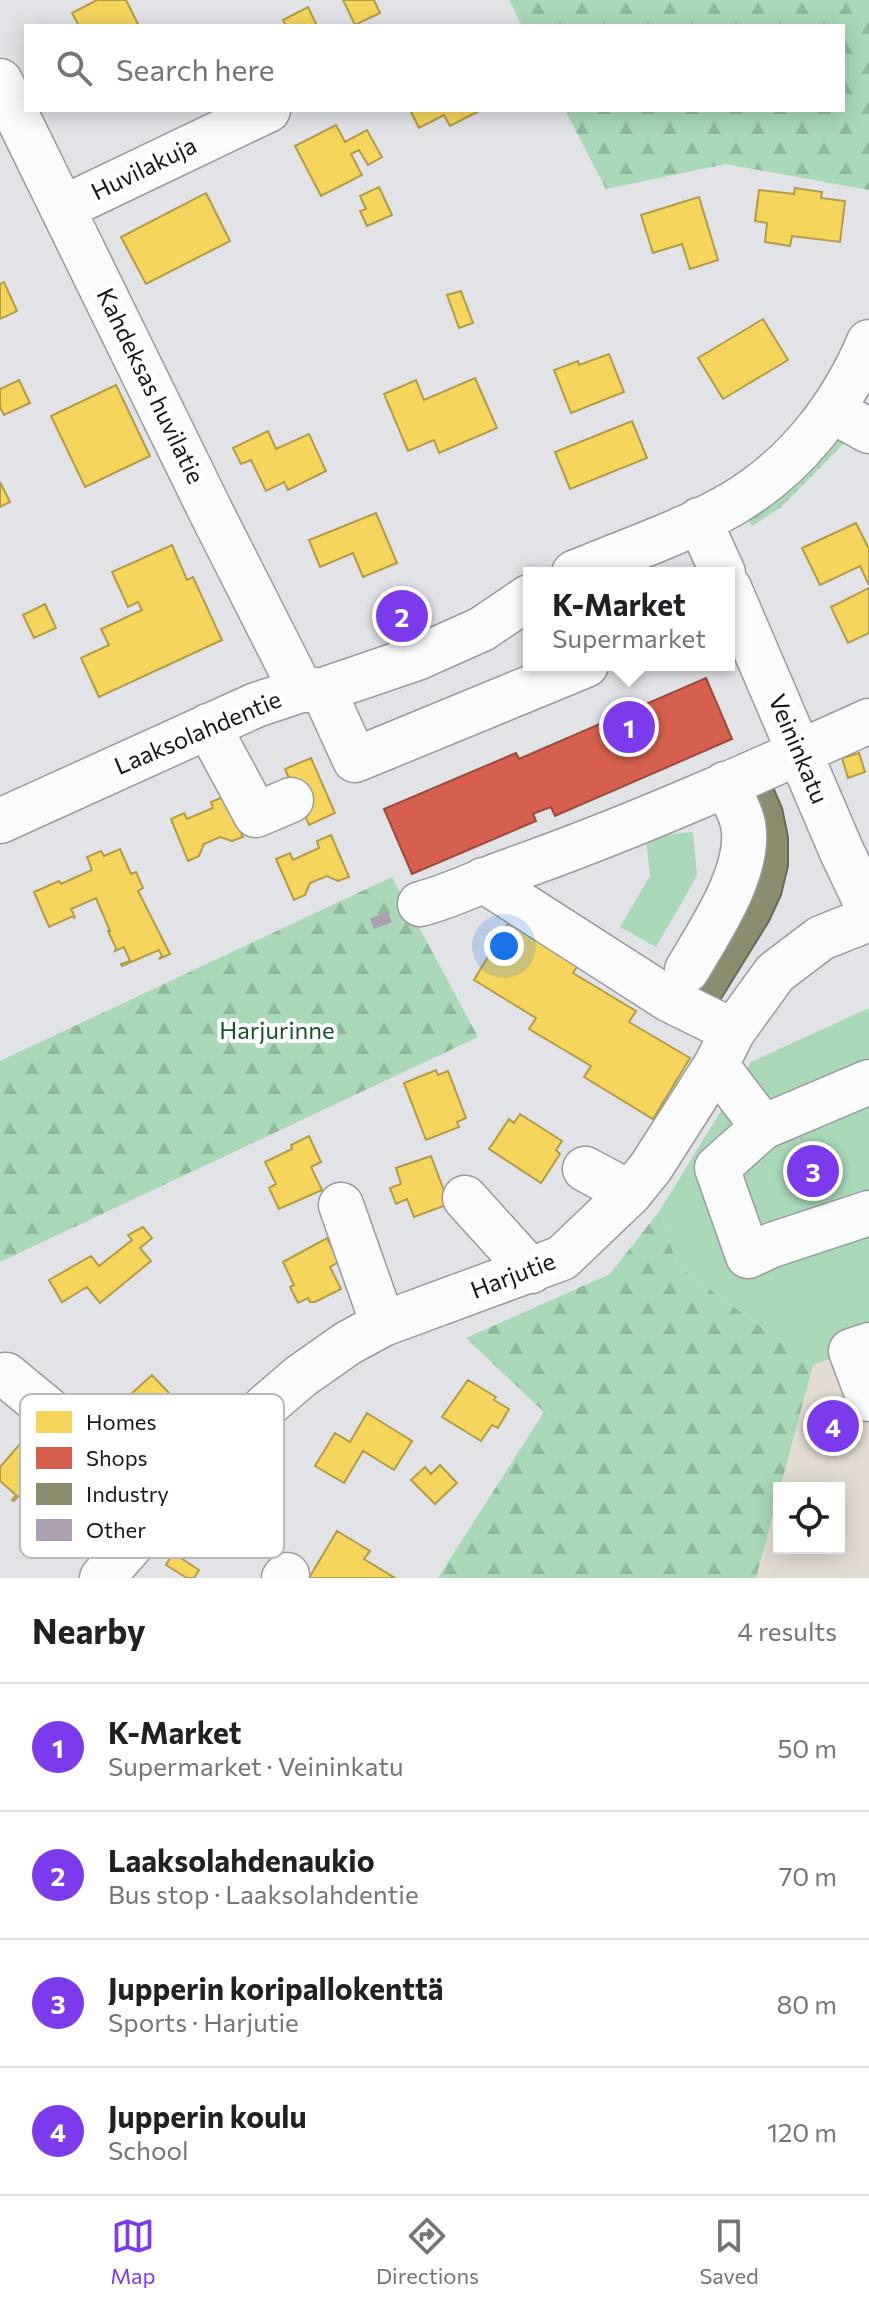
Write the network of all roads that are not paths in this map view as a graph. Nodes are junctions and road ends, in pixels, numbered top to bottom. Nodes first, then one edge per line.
1 (0, 81) edge
2 (264, 112) edge
3 (63, 208) junction
4 (869, 342) edge
5 (851, 421) edge
6 (699, 520) junction
7 (588, 567) edge
8 (719, 567) edge
9 (523, 601) edge
10 (735, 606) edge
11 (574, 671) edge
12 (312, 690) junction
13 (869, 721) edge
14 (208, 726) junction
15 (799, 752) junction
16 (725, 784) junction
17 (291, 800) dead end
18 (0, 821) edge
19 (855, 846) edge
20 (483, 880) junction
21 (420, 904) dead end
22 (869, 909) edge
23 (869, 919) edge
24 (687, 970) dead end
25 (724, 1048) junction
26 (869, 1082) edge
27 (763, 1127) junction
28 (585, 1169) dead end
29 (630, 1193) junction
30 (465, 1198) dead end
31 (341, 1205) dead end
32 (869, 1213) edge
33 (531, 1271) junction
34 (383, 1324) junction
35 (869, 1345) edge
36 (6, 1375) dead end
37 (29, 1394) edge
38 (280, 1394) edge
39 (869, 1399) edge

1 - 3 street, Kahdeksas huvilatie
2 - 3 street, Huvilakuja
3 - 12 street, Kahdeksas huvilatie
4 - 5 street
5 - 6 street
6 - 7 street
6 - 8 street, Veininkatu
9 - 12 street, Laaksolahdentie
10 - 15 street, Veininkatu
11 - 12 street, Kahdeksas huvilatie
12 - 14 street, Laaksolahdentie
13 - 15 street
14 - 17 street
14 - 18 street, Laaksolahdentie
15 - 16 street
15 - 19 street, Veininkatu
16 - 20 street
16 - 24 street
19 - 22 street, Veininkatu
20 - 21 street
20 - 25 street
23 - 25 street, Harjutie
25 - 27 street
25 - 29 street, Harjutie
26 - 27 street
27 - 32 street
28 - 29 street
29 - 33 street, Harjutie
30 - 33 street
31 - 34 street
33 - 34 street, Harjutie
34 - 38 street, Harjutie
35 - 39 street
36 - 37 street

